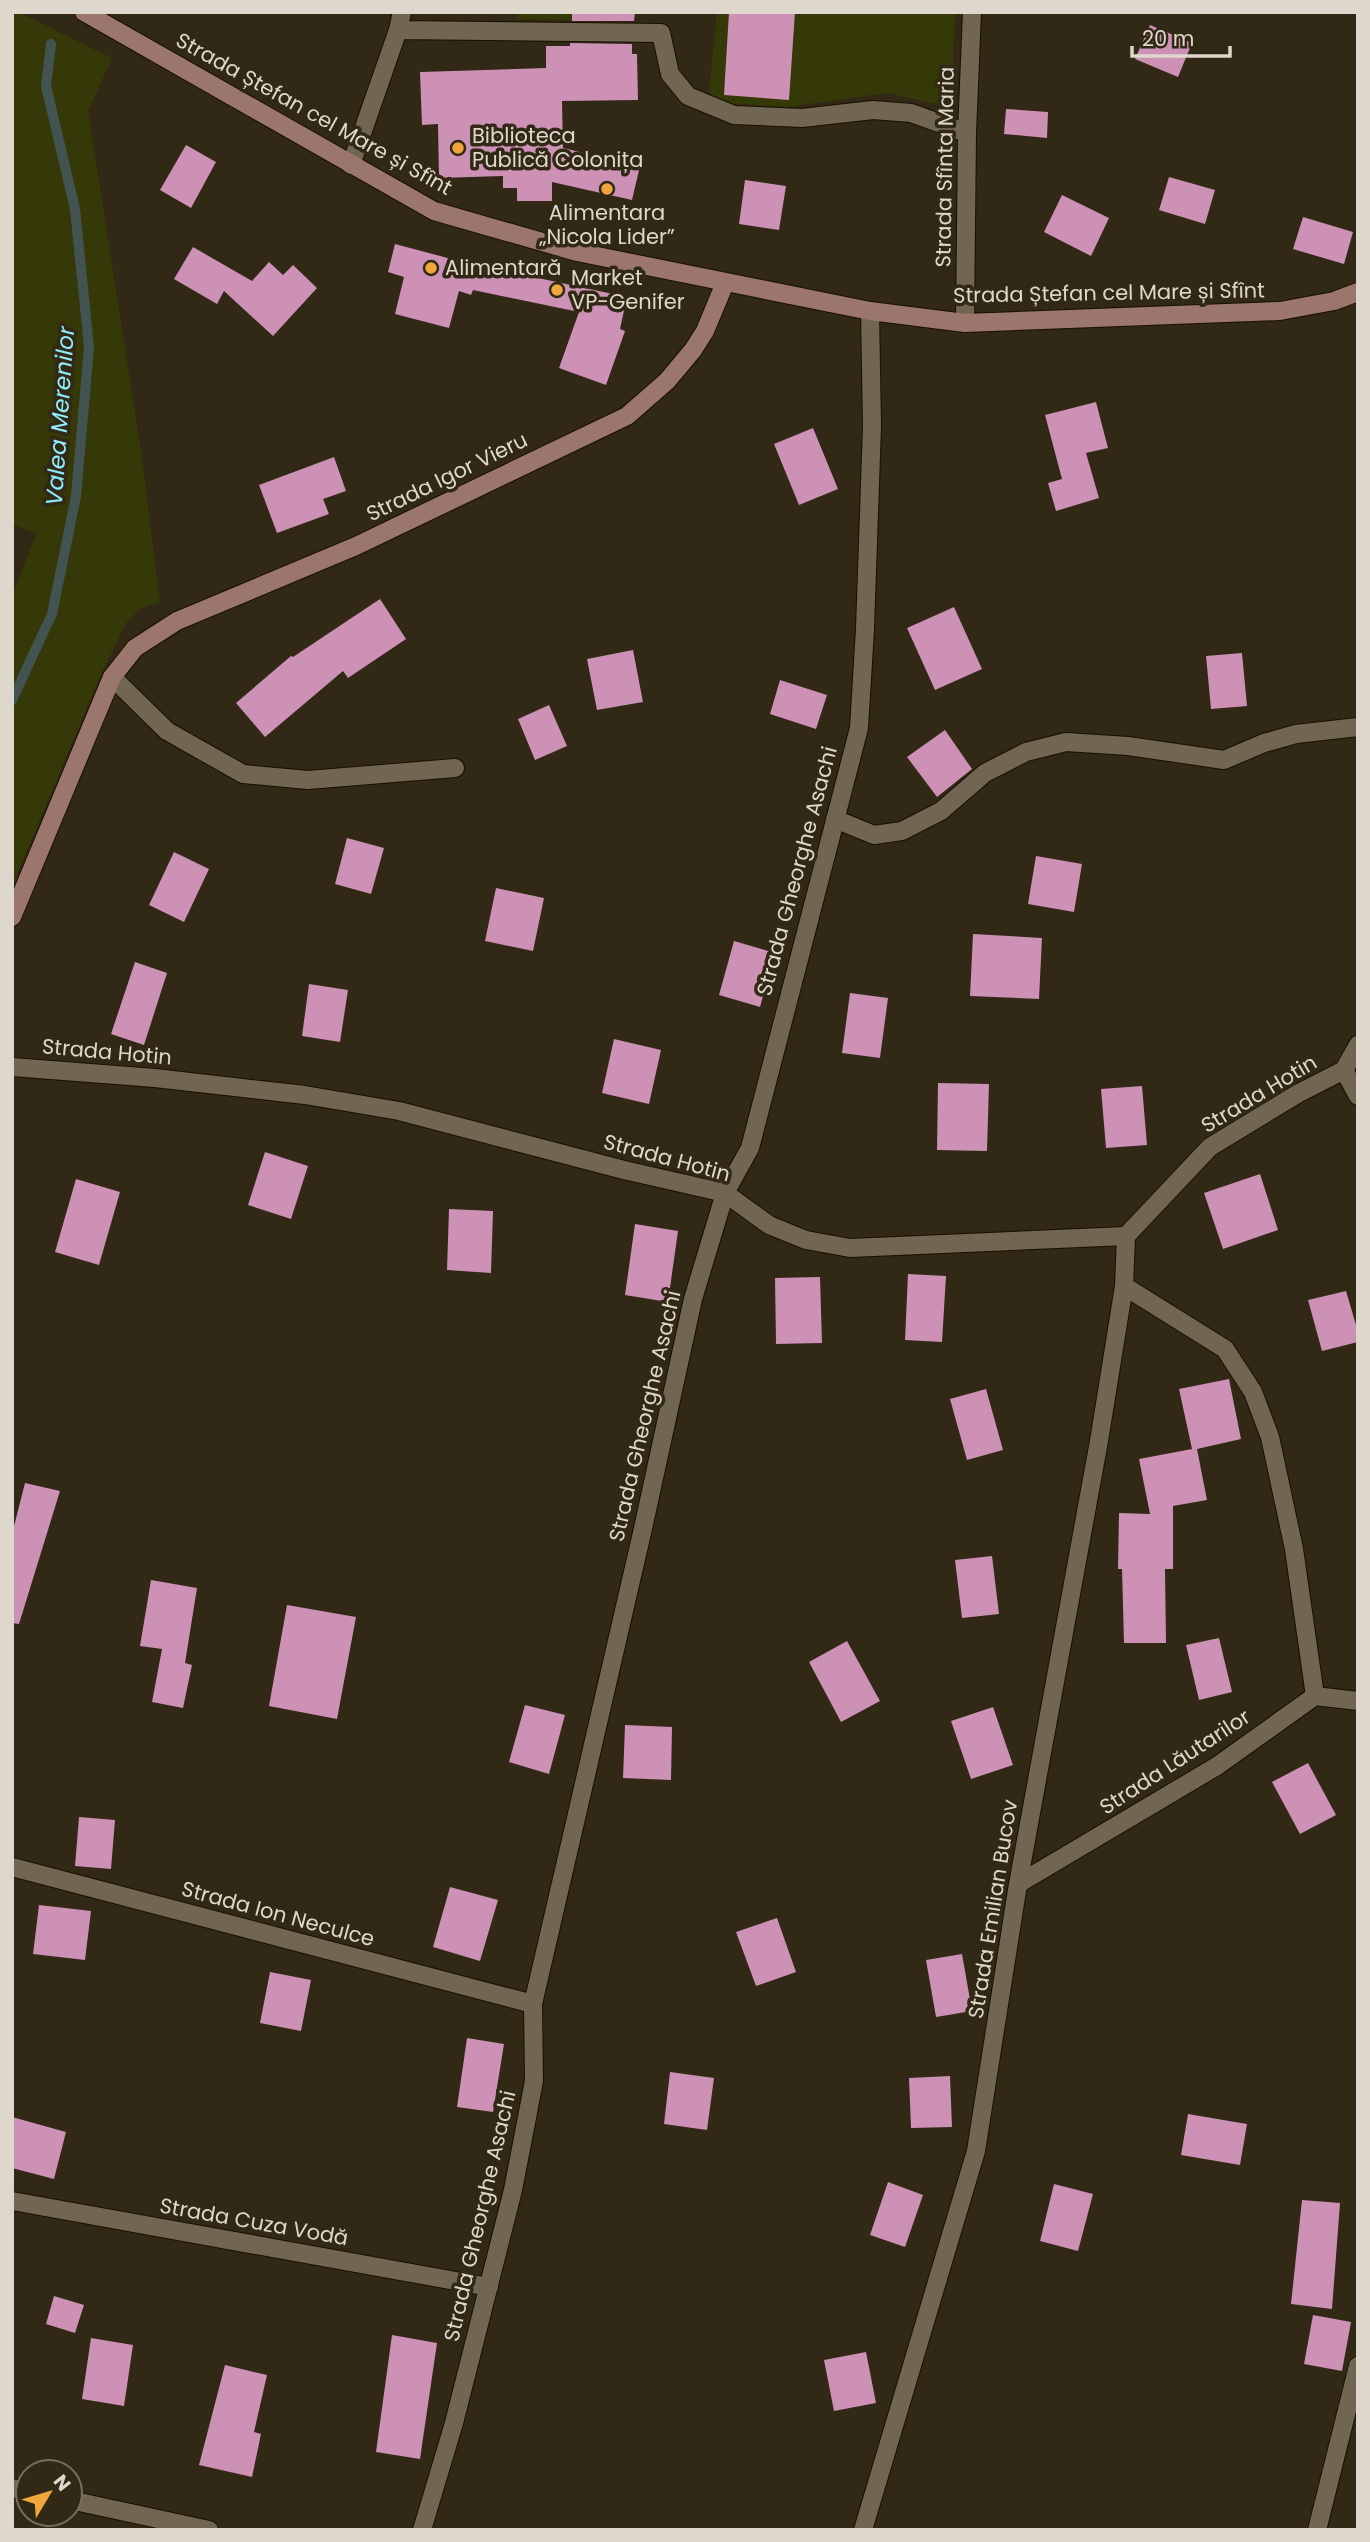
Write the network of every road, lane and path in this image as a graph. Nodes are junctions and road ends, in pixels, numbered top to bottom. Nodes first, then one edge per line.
1 (84, 12) edge
2 (972, 12) edge
3 (400, 21) edge
4 (967, 133) junction
5 (351, 165) junction
6 (725, 283) junction
7 (1358, 292) edge
8 (870, 311) junction
9 (965, 323) junction
10 (113, 677) junction
11 (1358, 727) edge
12 (455, 768) dead end
13 (835, 819) junction
14 (12, 917) edge
15 (1358, 1045) edge
16 (12, 1067) edge
17 (1344, 1070) junction
18 (1358, 1096) edge
19 (725, 1193) junction
20 (1126, 1236) junction
21 (1124, 1286) junction
22 (1315, 1696) junction
23 (1358, 1701) edge
24 (12, 1867) edge
25 (1018, 1884) junction
26 (533, 2004) junction
27 (12, 2201) edge
28 (489, 2287) junction
29 (1358, 2365) edge
30 (84, 2503) edge
31 (209, 2530) edge
32 (422, 2530) edge
33 (863, 2530) edge
34 (1317, 2530) edge

1 - 5 street, Strada Ștefan cel Mare și Sfînt
2 - 4 street, Strada Sfînta Maria
3 - 4 street
3 - 5 street
4 - 9 street, Strada Sfînta Maria
5 - 6 street, Strada Ștefan cel Mare și Sfînt
6 - 8 street, Strada Ștefan cel Mare și Sfînt
6 - 10 street, Strada Igor Vieru
7 - 9 street, Strada Ștefan cel Mare și Sfînt
8 - 9 street, Strada Ștefan cel Mare și Sfînt
8 - 13 street, Strada Gheorghe Asachi
10 - 12 street
10 - 14 street
11 - 13 street
13 - 19 street, Strada Gheorghe Asachi
15 - 17 street, Strada Hotin
16 - 19 street, Strada Hotin
17 - 18 street
17 - 20 street, Strada Hotin
19 - 20 street, Strada Hotin
19 - 26 street, Strada Gheorghe Asachi
20 - 21 street, Strada Emilian Bucov
21 - 22 street
21 - 25 street, Strada Emilian Bucov
22 - 23 street
22 - 25 street, Strada Lăutarilor
24 - 26 street, Strada Ion Neculce
25 - 33 street, Strada Emilian Bucov
26 - 28 street, Strada Gheorghe Asachi
27 - 28 street, Strada Cuza Vodă
28 - 32 street, Strada Gheorghe Asachi
29 - 34 street
30 - 31 street

